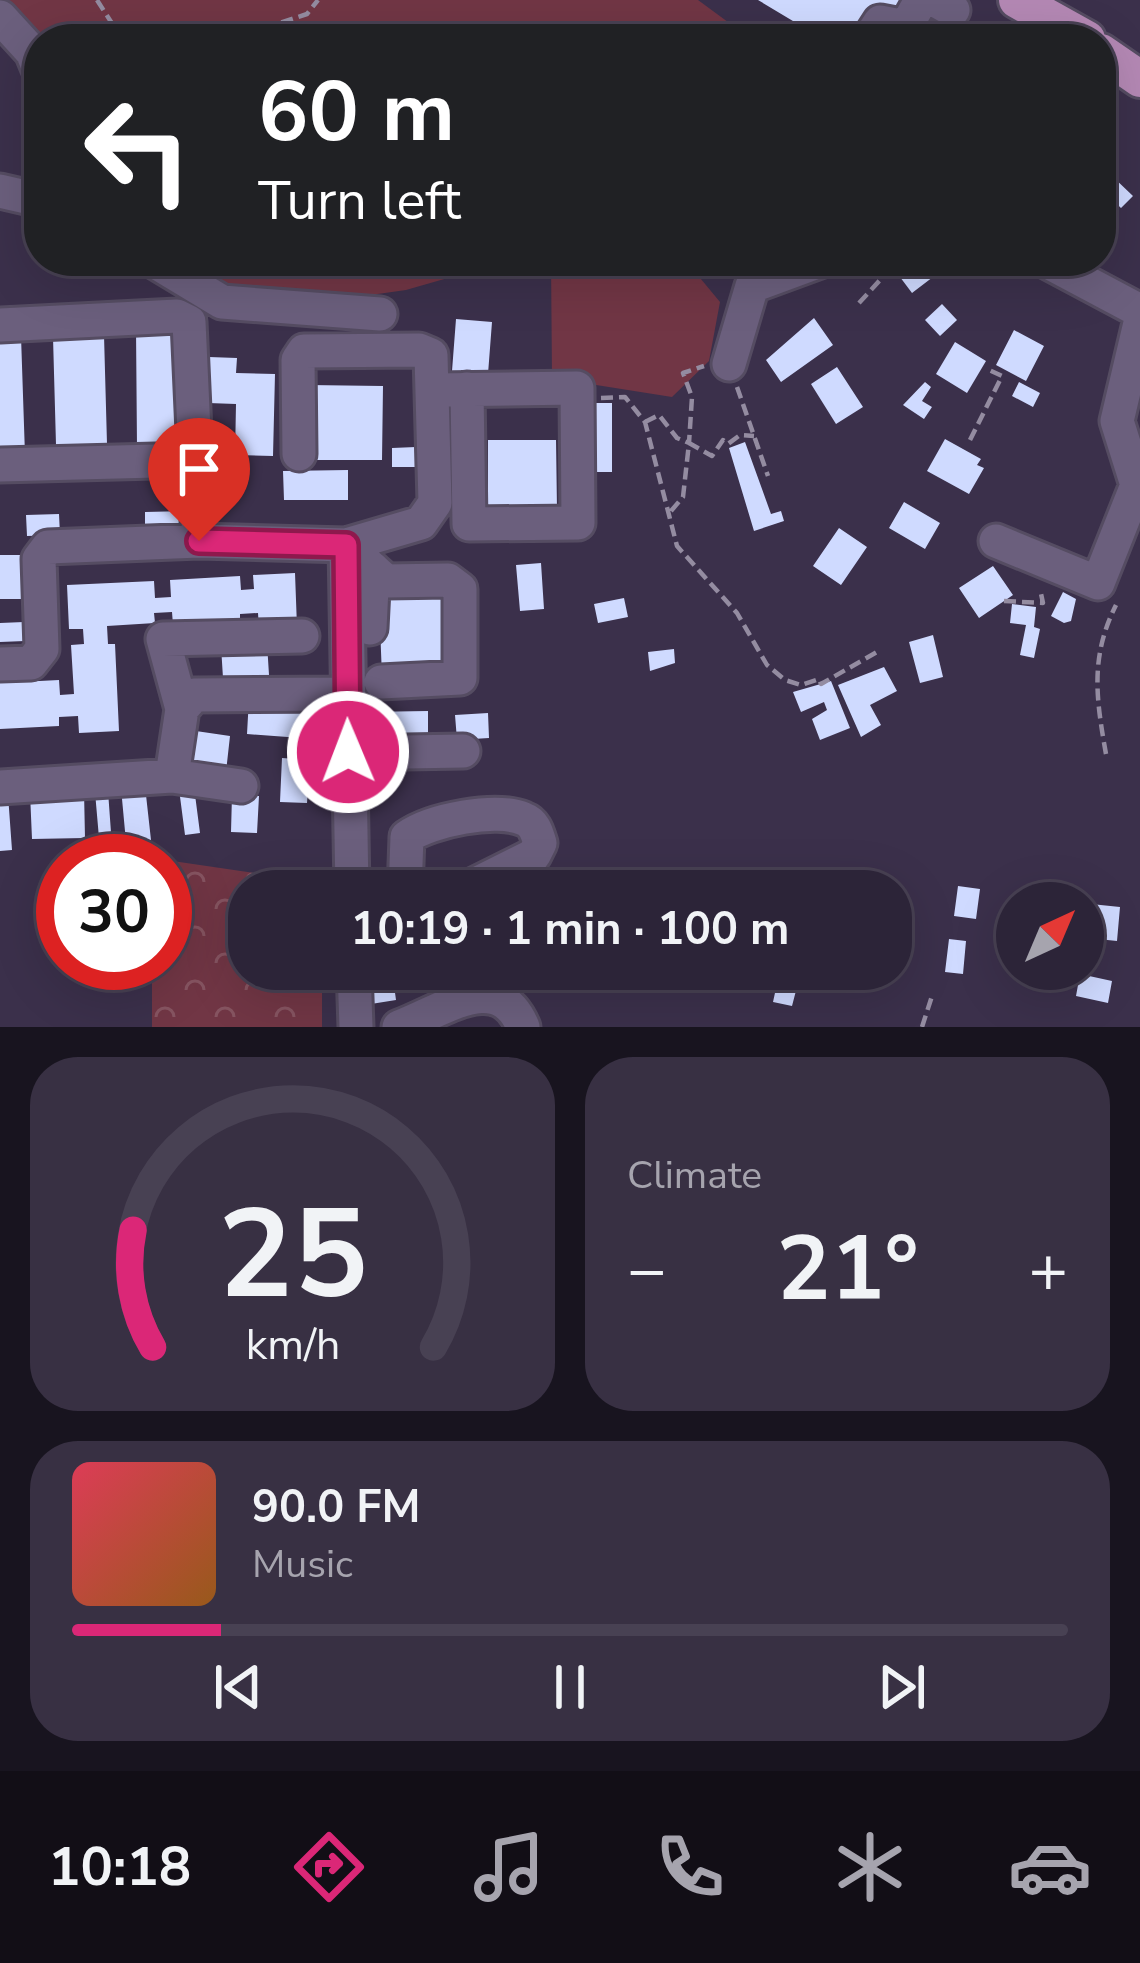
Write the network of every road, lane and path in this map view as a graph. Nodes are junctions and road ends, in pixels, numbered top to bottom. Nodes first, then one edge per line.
1 (318, 0) edge
2 (936, 3) edge
3 (0, 17) edge
4 (276, 24) edge
5 (910, 24) edge
6 (24, 43) edge
7 (179, 276) edge
8 (779, 276) edge
9 (884, 276) edge
10 (1074, 276) edge
11 (859, 304) dead end
12 (1140, 311) edge
13 (380, 314) dead end
14 (1140, 323) edge
15 (0, 326) edge
16 (730, 360) junction
17 (987, 369) dead end
18 (450, 390) junction
19 (577, 399) junction
20 (645, 422) junction
21 (754, 436) junction
22 (970, 440) dead end
23 (689, 443) junction
24 (299, 454) dead end
25 (195, 460) junction
26 (0, 465) edge
27 (768, 476) dead end
28 (670, 511) junction
29 (199, 541) junction
30 (996, 541) dead end
31 (346, 545) junction
32 (373, 569) junction
33 (1098, 583) junction
34 (1004, 601) dead end
35 (1043, 603) dead end
36 (370, 628) dead end
37 (302, 635) dead end
38 (877, 652) dead end
39 (0, 664) edge
40 (380, 682) dead end
41 (347, 694) junction
42 (182, 710) junction
43 (463, 751) dead end
44 (348, 752) junction
45 (1106, 754) dead end
46 (172, 776) junction
47 (241, 786) dead end
48 (0, 787) edge
49 (351, 870) edge
50 (404, 870) edge
51 (504, 870) edge
52 (355, 990) edge
53 (488, 990) edge
54 (506, 990) edge
55 (932, 996) dead end
56 (356, 1027) edge
57 (399, 1027) edge
58 (523, 1027) edge
59 (922, 1027) edge

1 - 4 path
2 - 5 street
3 - 6 street
7 - 13 street
8 - 16 street
9 - 11 path
10 - 12 street
14 - 33 street
15 - 25 street
16 - 21 path
16 - 23 path
17 - 22 path
18 - 19 street
18 - 19 street
18 - 24 street
18 - 31 street
19 - 20 path
20 - 23 path
20 - 28 path
21 - 23 path
21 - 27 path
23 - 28 path
25 - 26 street
25 - 29 street
28 - 38 path
29 - 31 street
29 - 39 street
30 - 33 street
31 - 32 street
31 - 41 street
32 - 36 street
32 - 40 street
33 - 45 path
34 - 35 path
37 - 42 street
41 - 42 street
41 - 44 street
42 - 46 street
43 - 44 street
44 - 49 street
46 - 47 street
46 - 48 street
50 - 51 street
52 - 56 street
53 - 57 street
54 - 58 street
55 - 59 path

